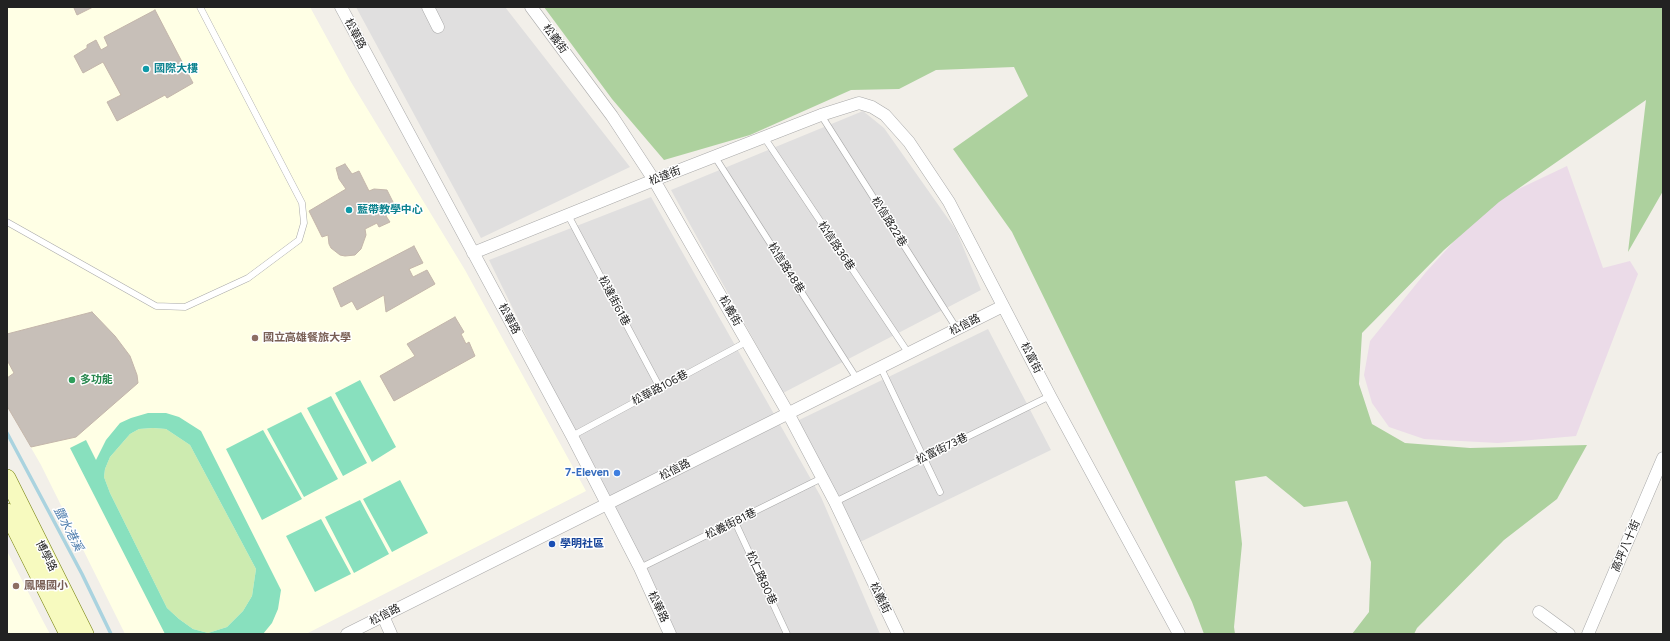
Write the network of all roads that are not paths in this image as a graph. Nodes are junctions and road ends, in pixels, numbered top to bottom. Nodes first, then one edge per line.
1 (200, 7) edge
2 (341, 7) edge
3 (428, 7) edge
4 (531, 7) edge
5 (438, 27) dead end
6 (859, 104) joint
7 (821, 115) junction
8 (764, 137) junction
9 (715, 156) junction
10 (654, 180) junction
11 (568, 215) junction
12 (7, 222) edge
13 (474, 253) junction
14 (1004, 306) junction
15 (957, 329) junction
16 (748, 341) junction
17 (909, 354) junction
18 (881, 368) junction
19 (856, 379) junction
20 (660, 388) junction
21 (1050, 396) junction
22 (788, 413) junction
23 (572, 436) junction
24 (924, 458) junction
25 (1663, 458) edge
26 (7, 478) edge
27 (822, 478) junction
28 (940, 492) dead end
29 (835, 502) junction
30 (607, 504) junction
31 (7, 512) edge
32 (734, 522) junction
33 (640, 568) junction
34 (1539, 612) dead end
35 (383, 616) junction
36 (68, 634) edge
37 (85, 634) edge
38 (347, 634) edge
39 (391, 634) edge
40 (670, 634) edge
41 (787, 634) edge
42 (898, 634) edge
43 (1179, 634) edge
44 (1569, 634) edge
45 (1588, 634) edge

1 - 12 lane
2 - 13 street, 松華路
3 - 5 street
4 - 10 street, 松義街
6 - 7 street, 松達街
6 - 14 street, 松富街
7 - 8 street, 松達街
7 - 15 lane, 松信路22巷
8 - 9 street, 松達街
8 - 17 lane, 松信路36巷
9 - 10 street, 松達街
9 - 19 lane, 松信路48巷
10 - 11 street, 松達街
10 - 16 street, 松義街
11 - 13 street, 松達街
11 - 20 lane, 松達街61巷
13 - 23 street, 松華路
14 - 15 street, 松信路
14 - 21 street, 松富街
15 - 17 street, 松信路
16 - 20 lane, 松華路106巷
16 - 22 street, 松義街
17 - 18 street, 松信路
18 - 19 street, 松信路
18 - 24 lane
19 - 22 street, 松信路
20 - 23 lane, 松華路106巷
21 - 24 lane, 松富街73巷
21 - 43 street, 松富街
22 - 27 street, 松義街
22 - 30 street, 松信路
23 - 30 street, 松華路
24 - 28 lane
24 - 29 lane, 松富街73巷
25 - 45 street, 高坪八十街
26 - 37 street, 博學路
27 - 29 street, 松義街
27 - 32 lane, 松義街81巷
29 - 42 street, 松義街
30 - 33 street, 松華路
30 - 35 street, 松信路
31 - 36 street, 博學路
32 - 33 lane, 松義街81巷
32 - 41 lane, 松仁路80巷
33 - 40 street, 松華路
34 - 44 street
35 - 38 street, 松信路
35 - 39 street

